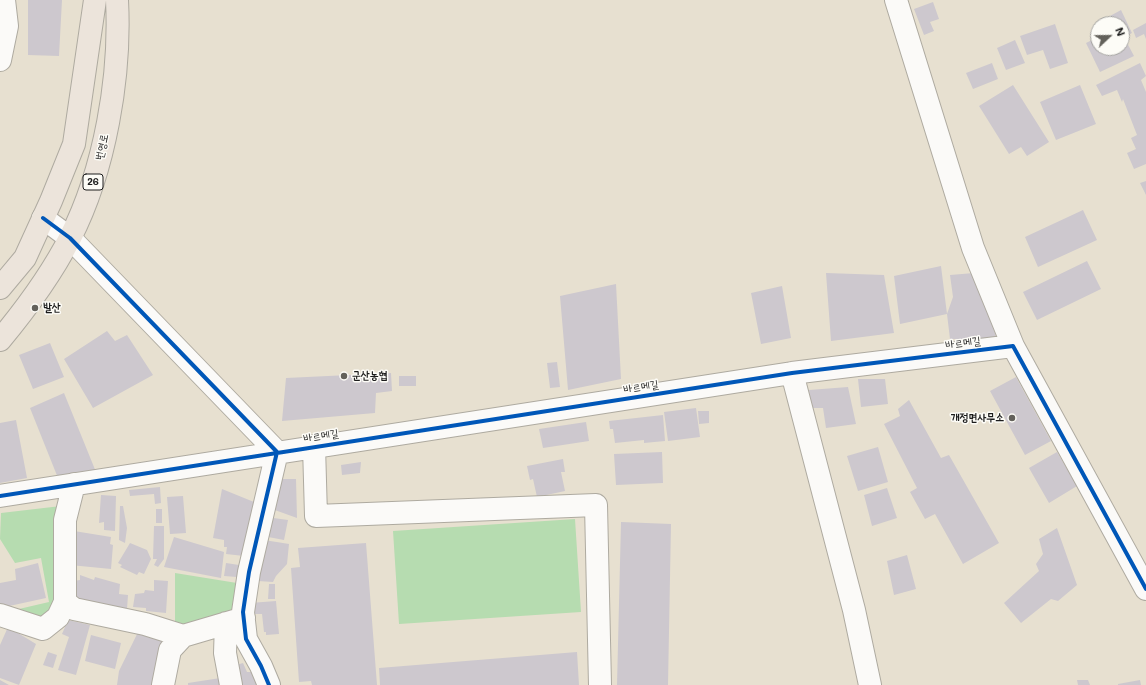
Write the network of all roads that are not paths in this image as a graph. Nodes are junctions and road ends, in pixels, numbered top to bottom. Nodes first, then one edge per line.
1 (4, 0) edge
2 (95, 0) edge
3 (117, 0) edge
4 (896, 0) edge
5 (0, 60) edge
6 (43, 218) junction
7 (70, 238) junction
8 (0, 288) edge
9 (0, 340) edge
10 (1012, 346) junction
11 (792, 373) junction
12 (314, 446) junction
13 (277, 452) junction
14 (74, 484) junction
15 (0, 496) edge
16 (1146, 589) edge
17 (65, 602) junction
18 (0, 615) edge
19 (235, 621) junction
20 (183, 636) junction
21 (163, 685) edge
22 (231, 685) edge
23 (269, 685) edge
24 (600, 685) edge
25 (870, 685) edge

1 - 5 street
2 - 6 main road
3 - 7 main road, 번영로 / 26
4 - 10 street
6 - 7 street
6 - 8 main road
7 - 9 main road, 번영로 / 26
7 - 13 street
10 - 11 street, 바르메길
10 - 16 street
11 - 12 street, 바르메길
11 - 25 street
12 - 13 street, 바르메길
12 - 24 street
13 - 14 street, 바르메길
13 - 19 street
14 - 15 street, 바르메길
14 - 17 street
17 - 18 street
17 - 20 street
19 - 20 street
19 - 22 street
19 - 23 street
20 - 21 street

